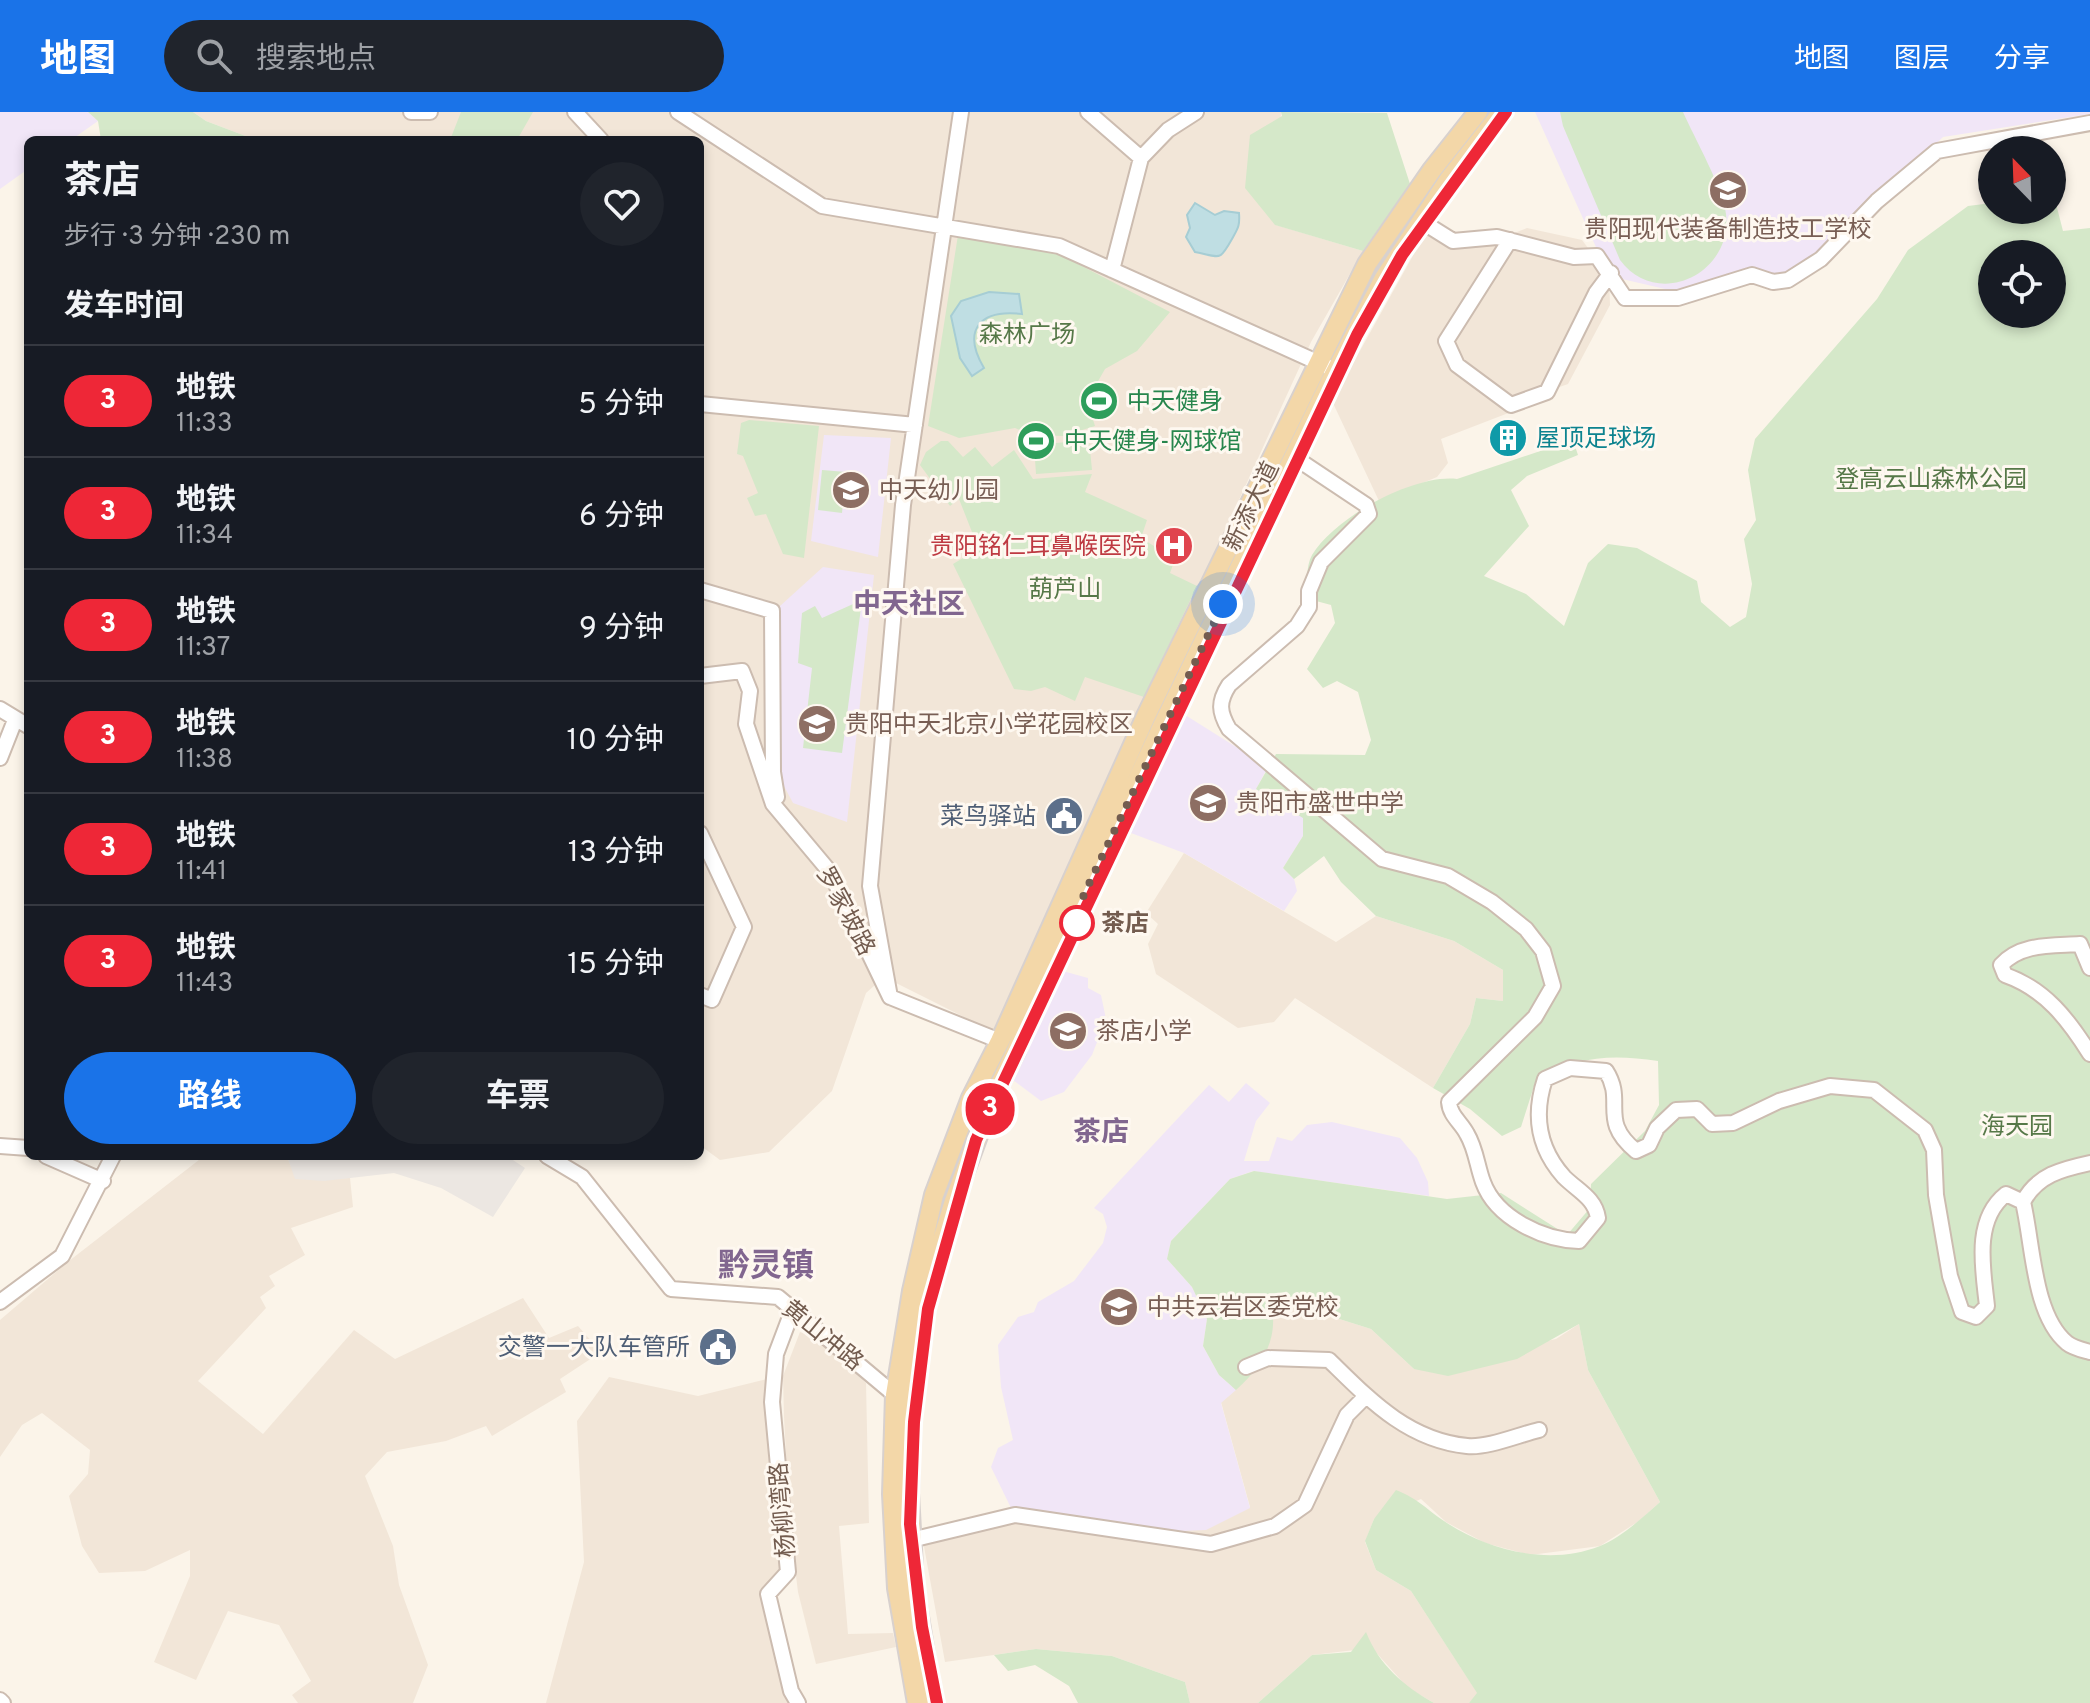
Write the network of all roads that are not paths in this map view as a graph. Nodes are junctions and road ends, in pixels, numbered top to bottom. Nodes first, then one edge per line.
1 (411, 112) edge
2 (430, 112) edge
3 (575, 112) edge
4 (678, 112) edge
5 (961, 112) edge
6 (1088, 112) edge
7 (1196, 112) edge
8 (1478, 112) edge
9 (1502, 112) edge
10 (2090, 123) edge
11 (597, 136) edge
12 (1141, 158) junction
13 (1421, 221) junction
14 (944, 227) junction
15 (1510, 240) junction
16 (1112, 270) junction
17 (1611, 273) junction
18 (1328, 366) junction
19 (704, 404) edge
20 (915, 425) junction
21 (1294, 457) junction
22 (704, 591) edge
23 (704, 676) edge
24 (0, 709) edge
25 (22, 723) edge
26 (0, 758) edge
27 (780, 813) junction
28 (704, 842) edge
29 (2090, 968) edge
30 (704, 997) edge
31 (890, 997) junction
32 (1000, 1041) junction
33 (2090, 1054) edge
34 (0, 1146) edge
35 (24, 1148) edge
36 (55, 1160) edge
37 (111, 1160) edge
38 (554, 1160) edge
39 (2090, 1163) edge
40 (103, 1181) junction
41 (2023, 1202) junction
42 (0, 1302) edge
43 (793, 1309) junction
44 (2090, 1352) edge
45 (1246, 1367) dead end
46 (903, 1395) junction
47 (1366, 1396) junction
48 (1539, 1430) dead end
49 (911, 1540) junction
50 (798, 1703) edge
51 (917, 1703) edge
52 (933, 1703) edge

1 - 2 street
3 - 11 street
4 - 14 street
5 - 14 street
6 - 12 street
7 - 12 street
8 - 18 main road, 新添大道
9 - 13 main road, 新添大道
10 - 17 street
12 - 16 street
13 - 15 street
13 - 18 main road, 新添大道
14 - 16 street
14 - 20 street
15 - 17 street
15 - 17 street
16 - 18 street
18 - 21 main road, 新添大道
18 - 32 main road, 新添大道
19 - 20 street
20 - 31 street
21 - 41 street
21 - 46 main road, 新添大道
22 - 27 street
23 - 27 street, 罗家坡路
24 - 25 street
25 - 26 street
27 - 31 street, 罗家坡路
28 - 30 street
29 - 33 street
31 - 32 street
32 - 46 main road, 新添大道
34 - 35 street
36 - 40 street
37 - 40 street
38 - 43 street, 黄山冲路
39 - 41 street
40 - 42 street
41 - 44 street
43 - 46 street, 黄山冲路
43 - 50 street, 杨柳湾路
45 - 47 street
46 - 49 main road, 新添大道
46 - 51 main road, 新添大道
47 - 48 street
47 - 49 street
49 - 52 main road, 新添大道

